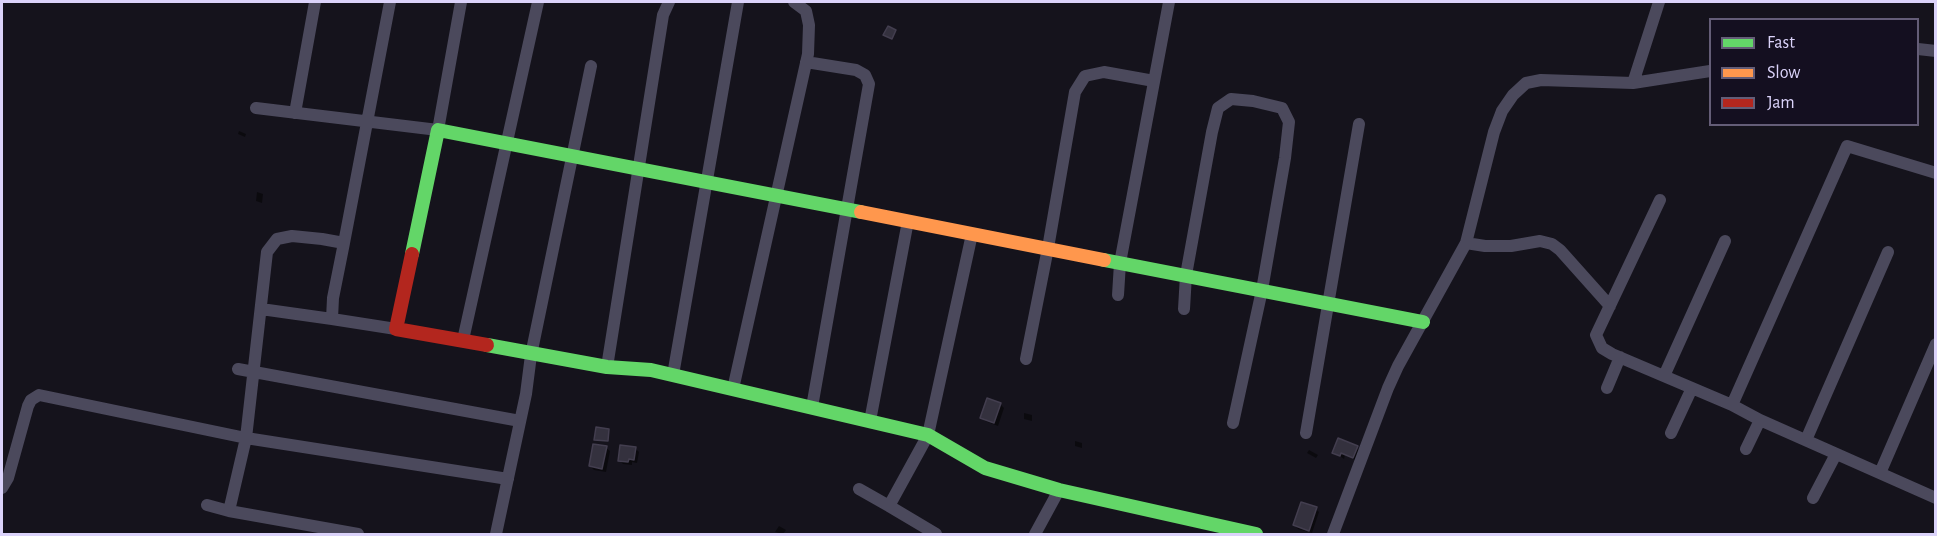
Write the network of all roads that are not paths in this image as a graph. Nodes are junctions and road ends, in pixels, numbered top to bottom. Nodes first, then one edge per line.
1 (315, 2) edge
2 (390, 2) edge
3 (461, 2) edge
4 (538, 2) edge
5 (669, 2) edge
6 (738, 2) edge
7 (794, 2) edge
8 (1169, 2) edge
9 (1659, 2) edge
10 (1919, 49) edge
11 (1935, 51) edge
12 (806, 62) junction
13 (591, 66) dead end
14 (1709, 71) edge
15 (1154, 81) junction
16 (1633, 83) junction
17 (256, 108) dead end
18 (295, 113) junction
19 (368, 121) junction
20 (1359, 124) dead end
21 (438, 130) junction
22 (506, 142) junction
23 (572, 155) junction
24 (639, 168) junction
25 (1935, 173) edge
26 (708, 182) junction
27 (776, 195) junction
28 (1660, 200) dead end
29 (847, 209) junction
30 (908, 221) junction
31 (972, 234) junction
32 (1725, 241) dead end
33 (344, 243) junction
34 (1466, 243) junction
35 (1048, 248) junction
36 (1888, 252) dead end
37 (1120, 262) junction
38 (1186, 275) junction
39 (1262, 290) junction
40 (1118, 295) dead end
41 (1329, 303) junction
42 (1610, 306) junction
43 (261, 309) junction
44 (1184, 309) dead end
45 (332, 319) junction
46 (1423, 322) junction
47 (396, 329) junction
48 (463, 340) junction
49 (1935, 344) edge
50 (531, 355) junction
51 (1620, 357) junction
52 (1026, 359) dead end
53 (607, 367) junction
54 (237, 369) dead end
55 (254, 372) junction
56 (673, 375) junction
57 (1664, 376) junction
58 (1607, 388) dead end
59 (1692, 388) junction
60 (733, 389) junction
61 (1732, 405) junction
62 (812, 408) junction
63 (1760, 420) junction
64 (520, 421) junction
65 (870, 422) junction
66 (1233, 423) dead end
67 (1306, 433) dead end
68 (1671, 433) dead end
69 (928, 435) junction
70 (246, 438) junction
71 (1806, 440) junction
72 (1746, 449) dead end
73 (1836, 454) junction
74 (1880, 472) junction
75 (508, 479) junction
76 (2, 488) edge
77 (859, 489) dead end
78 (1059, 490) junction
79 (1813, 498) dead end
80 (1935, 498) edge
81 (207, 505) dead end
82 (889, 506) junction
83 (229, 511) junction
84 (358, 534) edge
85 (496, 534) edge
86 (936, 534) edge
87 (1035, 534) edge
88 (1256, 534) edge
89 (1333, 534) edge

1 - 18 street
2 - 19 street
3 - 21 street
4 - 22 street
5 - 24 street
6 - 26 street
7 - 12 street
8 - 15 street
9 - 16 street
10 - 11 street
12 - 27 street
12 - 29 street
13 - 23 street
14 - 16 street
15 - 35 street
15 - 37 street
16 - 34 street
17 - 18 street
18 - 19 street
19 - 21 street
19 - 33 street
20 - 41 street
21 - 22 street
21 - 47 street
22 - 23 street
22 - 48 street
23 - 24 street
23 - 50 street
24 - 26 street
24 - 53 street
25 - 61 street
26 - 27 street
26 - 56 street
27 - 29 street
27 - 60 street
28 - 42 street
29 - 30 street
29 - 62 street
30 - 31 street
30 - 65 street
31 - 35 street
31 - 69 street
32 - 57 street
33 - 43 street
33 - 45 street
34 - 42 street
34 - 46 street
35 - 37 street
35 - 52 street
36 - 71 street
37 - 38 street
37 - 40 street
38 - 39 street
38 - 39 street
38 - 44 street
39 - 41 street
39 - 66 street
41 - 46 street
41 - 67 street
42 - 51 street
43 - 45 street
43 - 55 street
45 - 47 street
46 - 89 street
47 - 48 street
48 - 50 street
49 - 74 street
50 - 53 street
50 - 64 street
51 - 57 street
51 - 58 street
53 - 56 street
54 - 55 street
55 - 64 street
55 - 70 street
56 - 60 street
57 - 59 street
59 - 61 street
59 - 68 street
60 - 62 street
61 - 63 street
62 - 65 street
63 - 71 street
63 - 72 street
64 - 75 street
65 - 69 street
69 - 78 street
69 - 82 street
70 - 75 street
70 - 76 street
70 - 83 street
71 - 73 street
73 - 74 street
73 - 79 street
74 - 80 street
75 - 85 street
77 - 82 street
78 - 87 street
78 - 88 street
81 - 83 street
82 - 86 street
83 - 84 street

